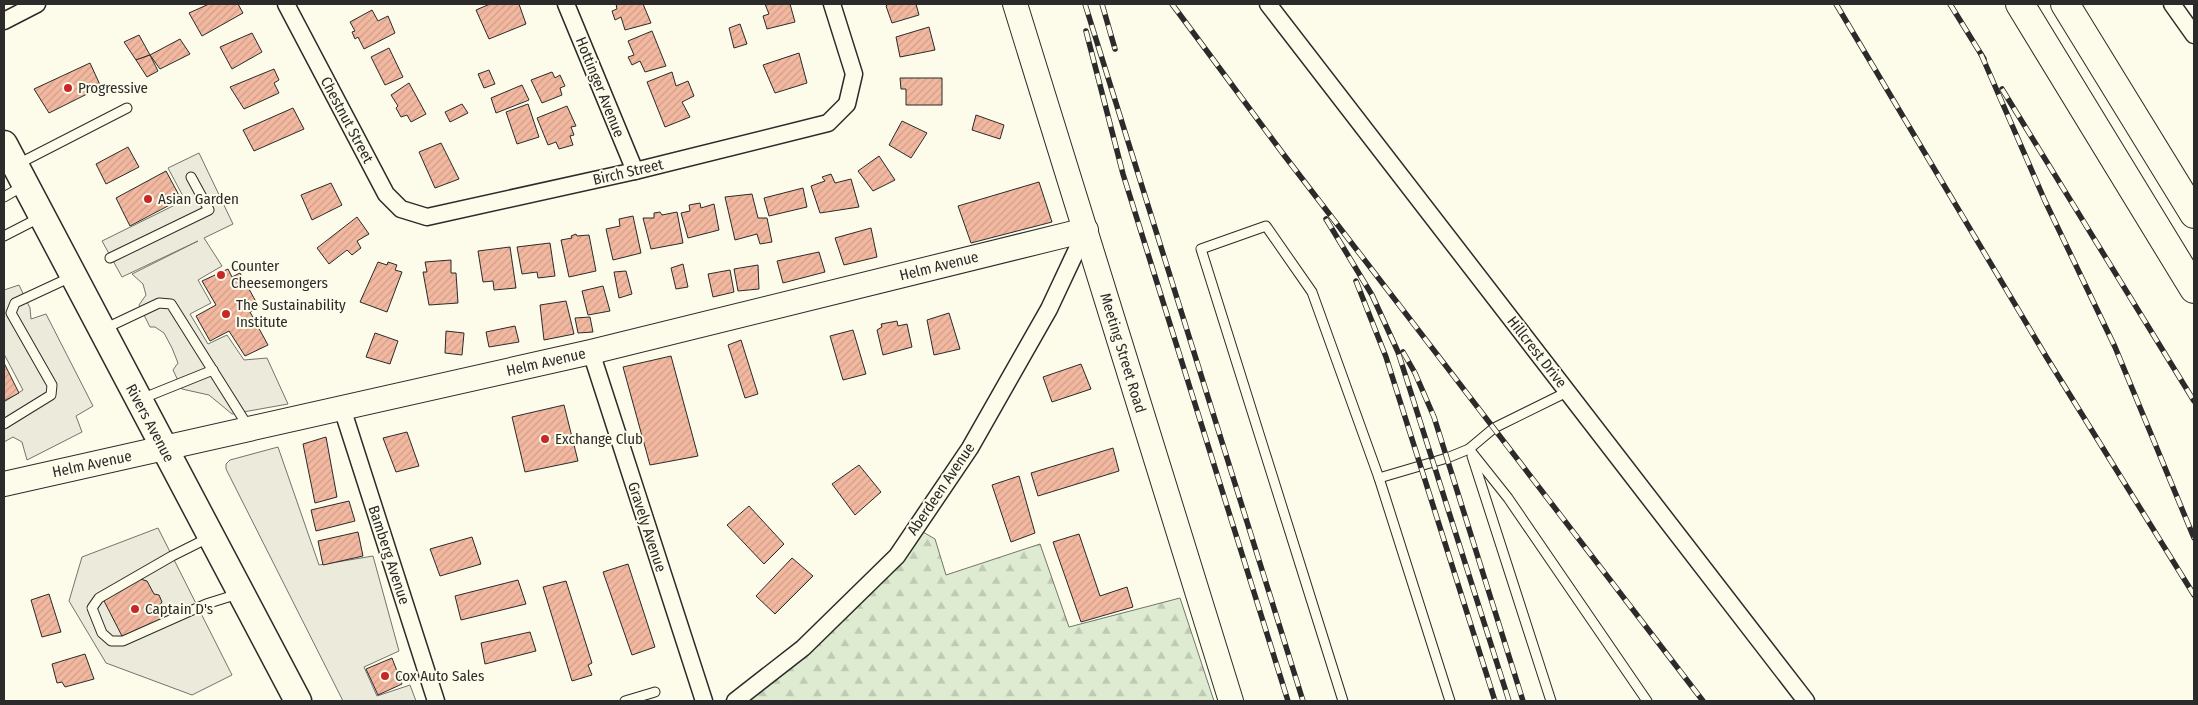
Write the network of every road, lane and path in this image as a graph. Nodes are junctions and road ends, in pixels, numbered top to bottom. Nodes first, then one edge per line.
1 (37, 4) edge
2 (286, 4) edge
3 (566, 4) edge
4 (832, 4) edge
5 (1015, 4) edge
6 (1268, 4) edge
7 (2020, 4) edge
8 (2065, 4) edge
9 (2172, 4) edge
10 (4, 21) edge
11 (2194, 35) edge
12 (127, 108) dead end
13 (635, 171) junction
14 (12, 173) edge
15 (191, 176) dead end
16 (2194, 214) edge
17 (42, 216) junction
18 (427, 217) joint
19 (1086, 230) junction
20 (4, 236) edge
21 (110, 258) dead end
22 (73, 276) junction
23 (2194, 289) edge
24 (101, 330) junction
25 (590, 352) junction
26 (213, 370) junction
27 (1567, 392) junction
28 (138, 400) junction
29 (342, 408) junction
30 (4, 424) edge
31 (250, 429) junction
32 (164, 448) junction
33 (1470, 449) junction
34 (1379, 478) junction
35 (4, 484) edge
36 (210, 537) junction
37 (241, 593) junction
38 (655, 692) dead end
39 (298, 701) edge
40 (436, 701) edge
41 (625, 701) edge
42 (704, 701) edge
43 (735, 701) edge
44 (1231, 701) edge
45 (1343, 701) edge
46 (1450, 701) edge
47 (1551, 701) edge
48 (1647, 701) edge
49 (1806, 701) edge

1 - 10 street
2 - 18 street, Chestnut Street
3 - 13 street, Hottinger Avenue
4 - 13 street, Birch Street
5 - 19 street, Meeting Street Road
6 - 27 street, Hillcrest Drive
7 - 23 highway
8 - 16 highway
9 - 11 street
12 - 14 lane
13 - 18 street, Birch Street
14 - 17 main road, Rivers Avenue
15 - 21 lane
17 - 20 lane
17 - 22 main road, Rivers Avenue
19 - 25 street, Helm Avenue
19 - 43 street, Aberdeen Avenue
19 - 44 street, Meeting Street Road
22 - 24 main road, Rivers Avenue
22 - 30 lane
24 - 26 lane
24 - 28 main road, Rivers Avenue
25 - 29 street, Helm Avenue
25 - 42 street, Gravely Avenue
26 - 28 lane
26 - 31 lane
27 - 33 lane
27 - 49 street, Hillcrest Drive
28 - 32 main road, Rivers Avenue
29 - 31 street, Helm Avenue
29 - 40 street, Bamberg Avenue
31 - 32 street, Helm Avenue
32 - 35 street, Helm Avenue
32 - 36 main road, Rivers Avenue
33 - 34 lane
33 - 47 lane
33 - 48 lane
34 - 45 lane
34 - 46 lane
36 - 37 main road, Rivers Avenue
36 - 37 lane
37 - 39 main road, Rivers Avenue
38 - 41 lane

